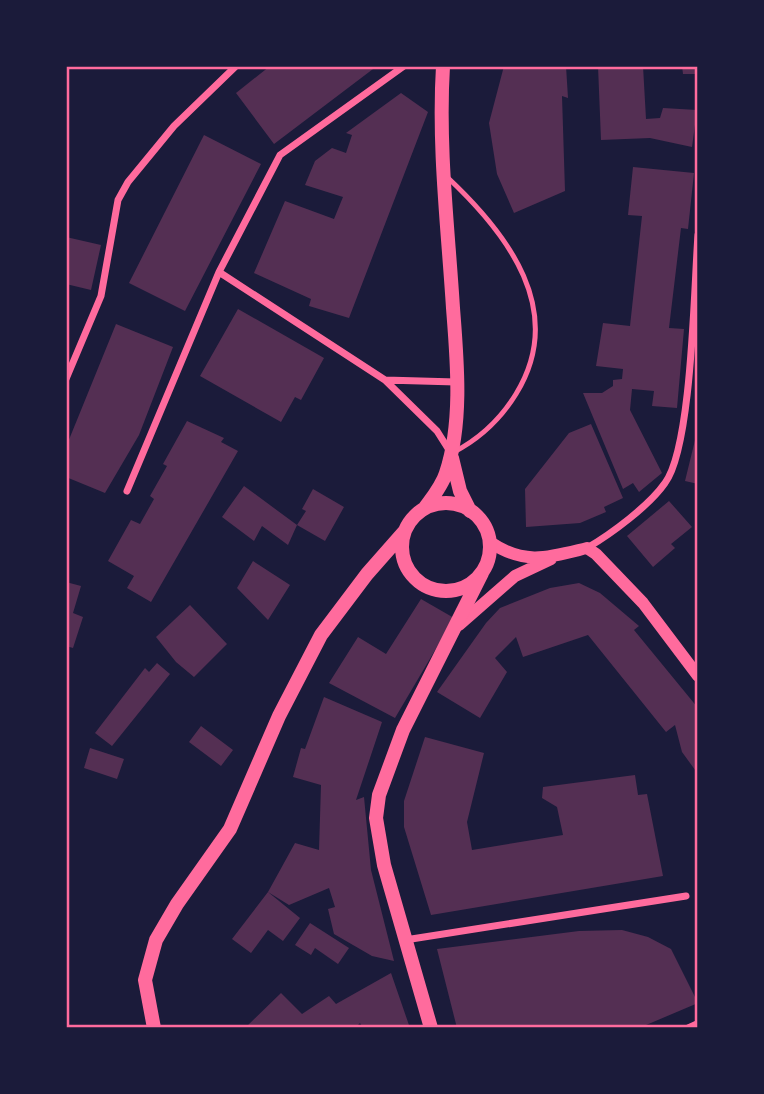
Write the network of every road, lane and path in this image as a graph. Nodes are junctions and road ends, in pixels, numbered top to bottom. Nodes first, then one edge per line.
1 (236, 66) edge
2 (404, 66) edge
3 (443, 66) edge
4 (445, 175) junction
5 (698, 235) edge
6 (219, 272) junction
7 (66, 379) edge
8 (385, 380) junction
9 (456, 382) junction
10 (452, 453) junction
11 (127, 491) dead end
12 (424, 509) junction
13 (470, 511) junction
14 (404, 532) junction
15 (490, 542) junction
16 (587, 548) junction
17 (553, 558) junction
18 (481, 573) junction
19 (458, 625) junction
20 (698, 676) edge
21 (686, 896) dead end
22 (405, 940) junction
23 (146, 997) junction
24 (698, 1022) edge
25 (142, 1027) edge
26 (153, 1027) edge
27 (431, 1027) edge
28 (685, 1027) edge

1 - 7 street
2 - 6 street
3 - 4 main road
4 - 9 main road
4 - 10 lane
5 - 16 street
6 - 8 street
6 - 11 street
8 - 9 street
8 - 10 street
9 - 10 main road
10 - 12 main road
10 - 13 main road
12 - 13 main road
12 - 14 main road
13 - 15 main road
14 - 18 main road
14 - 23 main road
15 - 17 street
15 - 18 main road
16 - 17 street
16 - 20 street
17 - 19 street
18 - 19 main road
19 - 22 main road
21 - 22 street
22 - 27 main road
23 - 25 main road
23 - 26 main road
24 - 28 path

